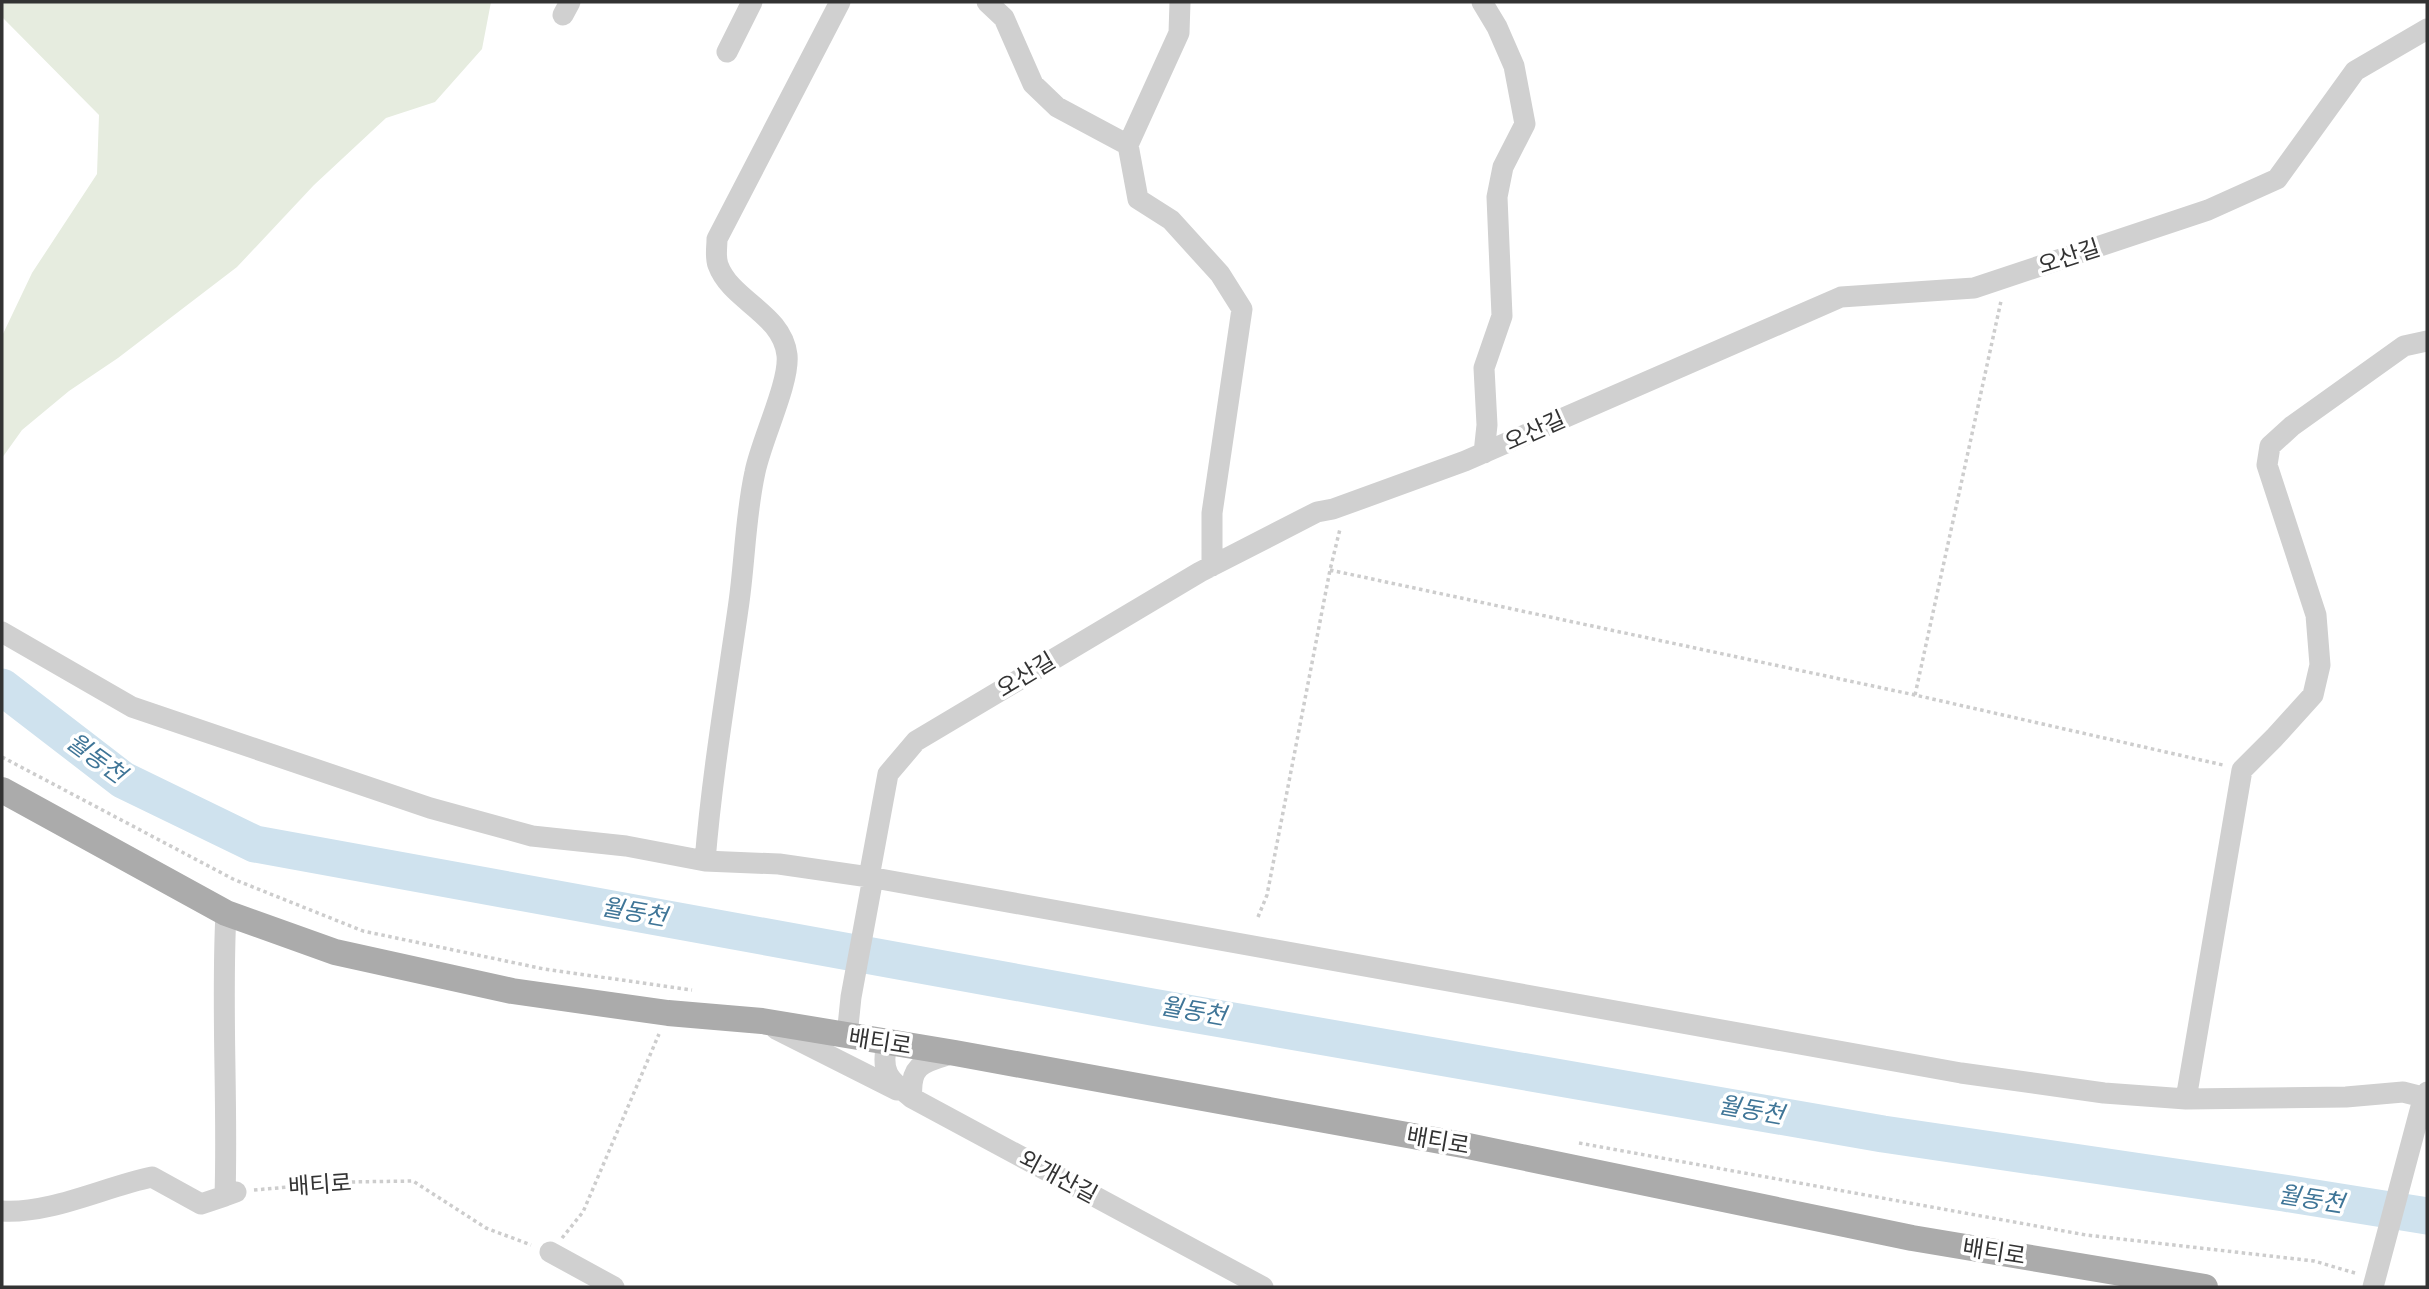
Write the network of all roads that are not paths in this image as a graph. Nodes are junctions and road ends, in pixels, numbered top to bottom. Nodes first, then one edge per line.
1 (752, 2) edge
2 (840, 2) edge
3 (987, 2) edge
4 (1180, 2) edge
5 (1482, 2) edge
6 (2427, 29) edge
7 (727, 52) dead end
8 (1128, 145) junction
9 (2427, 341) edge
10 (1484, 453) junction
11 (1212, 566) junction
12 (2, 632) edge
13 (2, 790) edge
14 (705, 861) junction
15 (870, 880) junction
16 (226, 913) junction
17 (762, 1021) junction
18 (847, 1036) junction
19 (887, 1043) junction
20 (955, 1053) junction
21 (912, 1098) junction
22 (2425, 1098) edge
23 (2186, 1099) junction
24 (2, 1211) edge
25 (550, 1252) road end
26 (2374, 1283) edge
27 (614, 1287) edge
28 (1263, 1287) edge
29 (2205, 1287) edge

1 - 7 street
2 - 14 street
3 - 8 street
4 - 8 street
5 - 10 street
6 - 10 street, 오산길
8 - 11 street
9 - 23 street
10 - 11 street, 오산길
11 - 15 street, 오산길
12 - 14 street
13 - 16 main road, 배티로
14 - 15 street
15 - 18 street, 오산길
15 - 23 street
16 - 17 main road, 배티로
16 - 24 street
17 - 18 main road, 배티로
17 - 21 street
18 - 19 main road, 배티로
19 - 20 main road, 배티로
19 - 21 street, 외개산길
20 - 21 street
20 - 29 main road, 배티로
21 - 28 street, 외개산길
22 - 23 street
22 - 26 street
25 - 27 street

